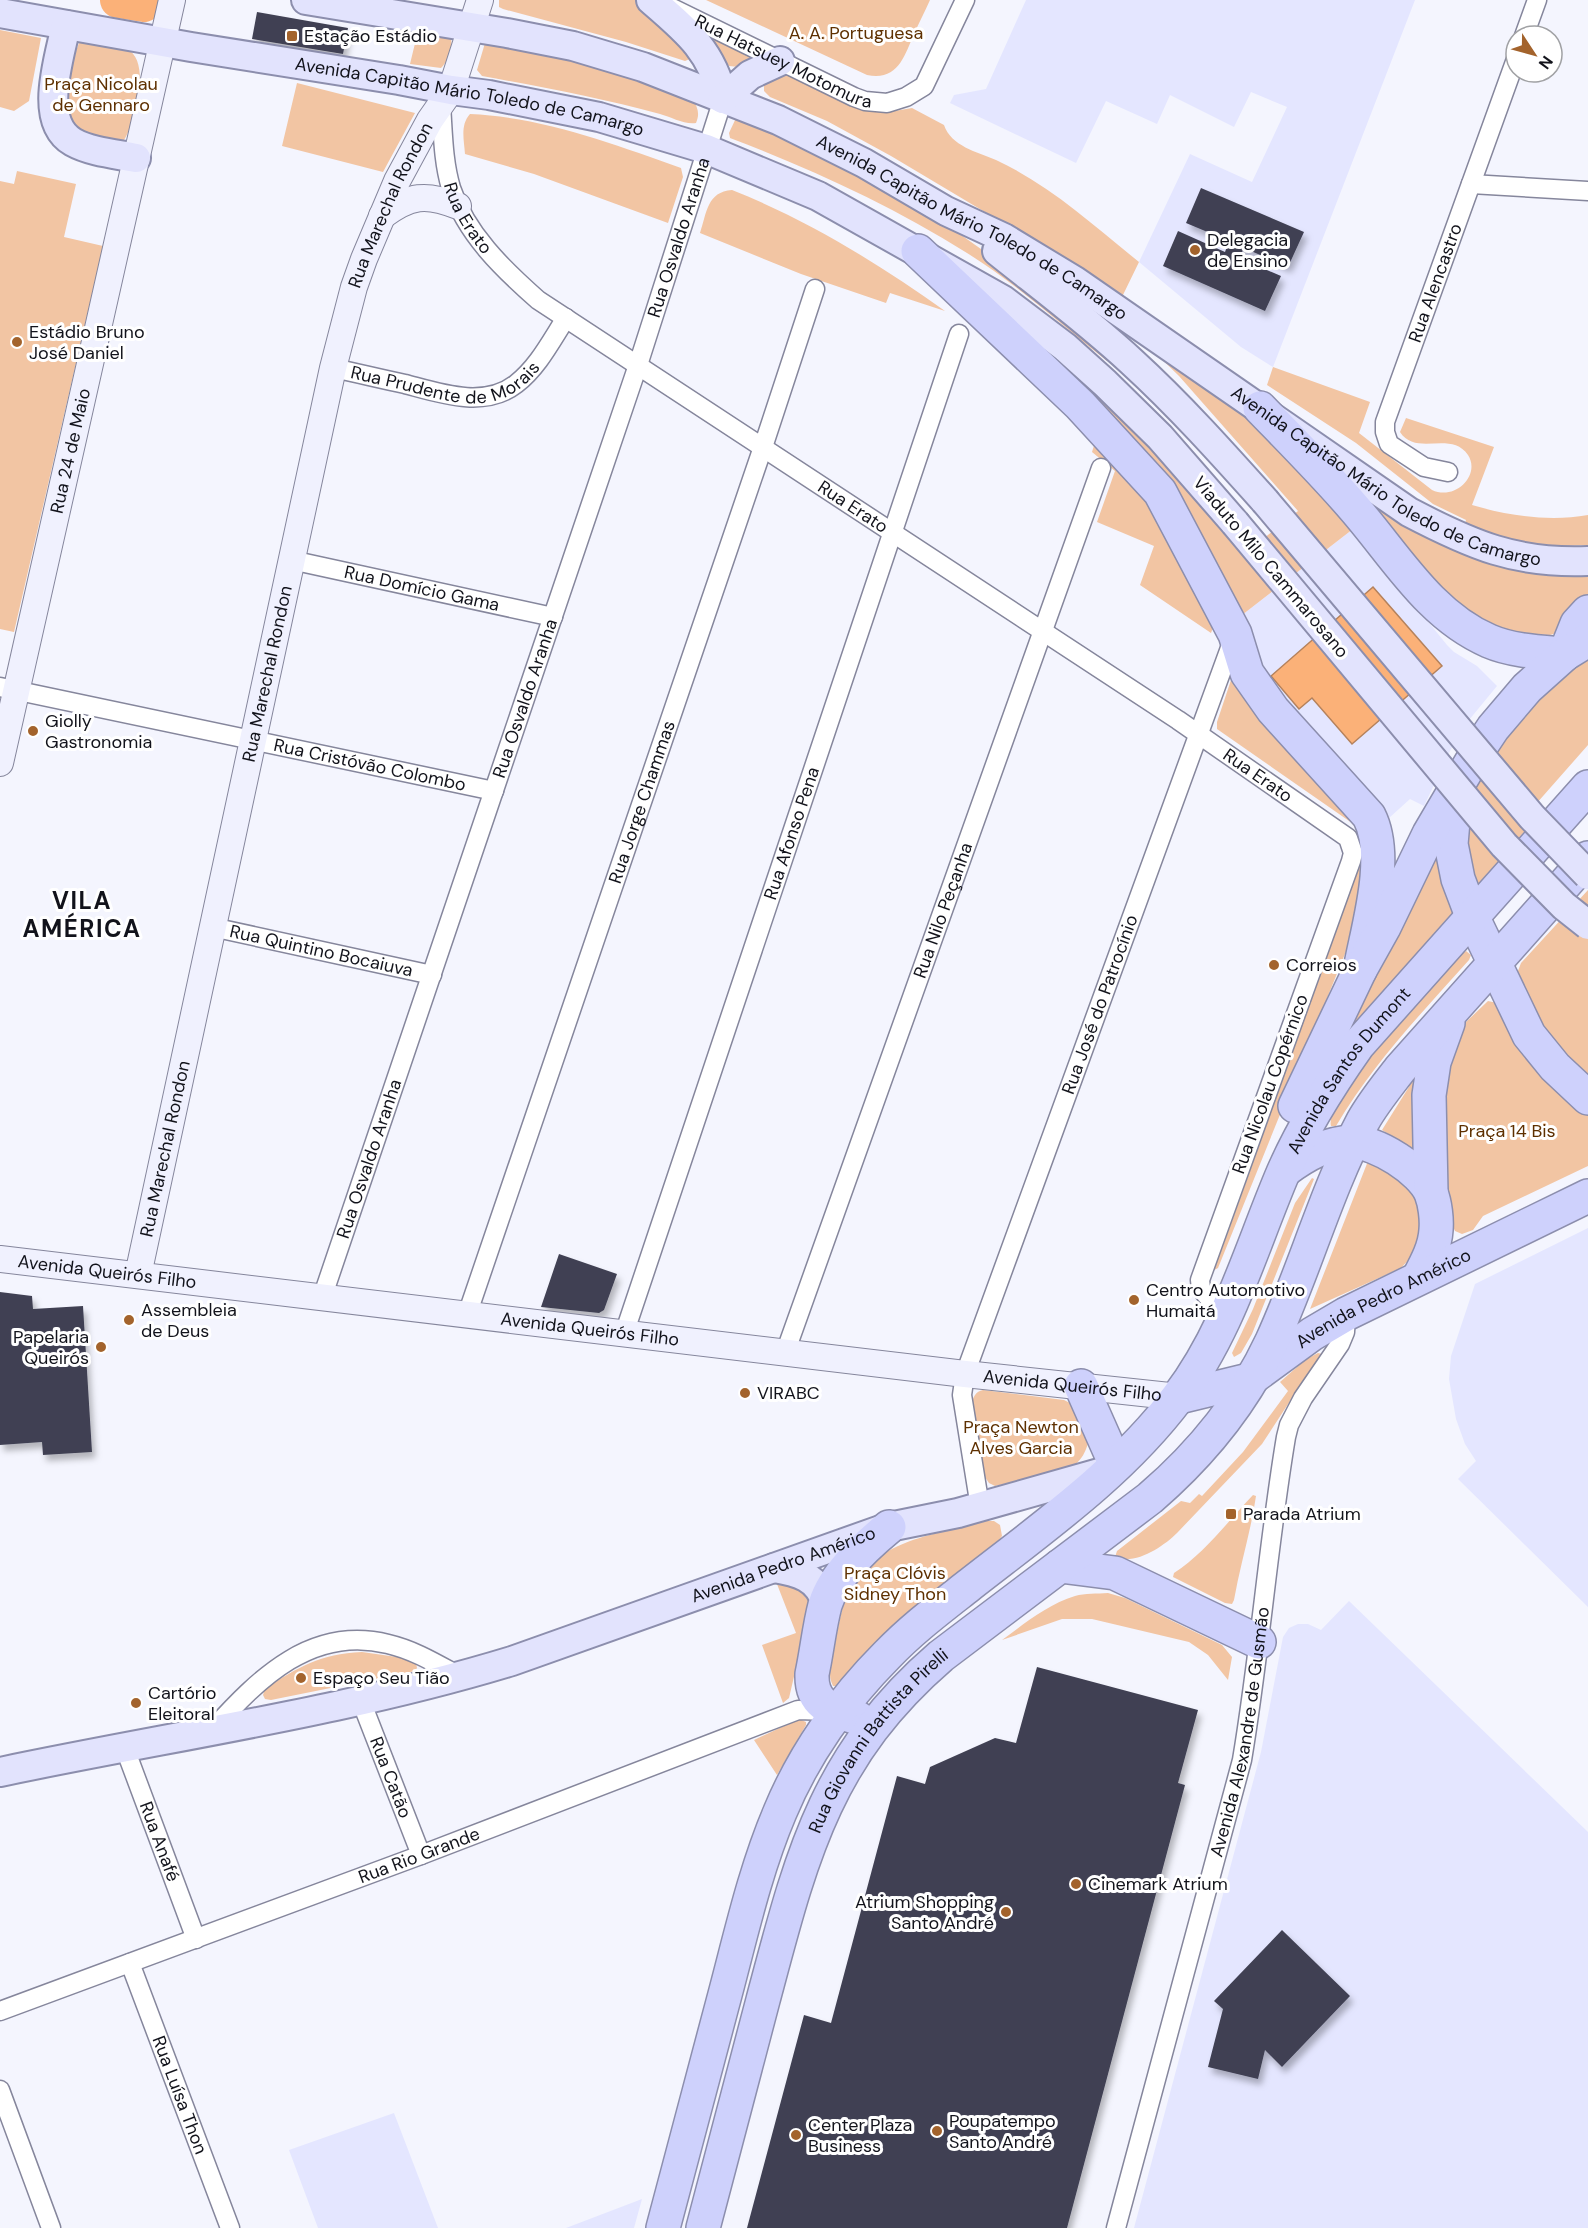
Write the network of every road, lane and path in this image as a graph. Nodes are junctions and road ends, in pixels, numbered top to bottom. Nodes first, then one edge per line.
1 (172, 0) edge
2 (306, 0) edge
3 (480, 0) edge
4 (653, 0) edge
5 (965, 0) edge
6 (1537, 0) edge
7 (0, 13) edge
8 (1528, 24) edge
9 (66, 25) junction
10 (472, 27) junction
11 (164, 34) junction
12 (780, 61) junction
13 (1507, 84) edge
14 (446, 98) junction
15 (723, 99) junction
16 (706, 148) junction
17 (136, 158) junction
18 (1471, 184) junction
19 (1588, 191) edge
20 (458, 206) junction
21 (946, 211) junction
22 (382, 216) junction
23 (918, 251) junction
24 (815, 289) dead end
25 (566, 318) junction
26 (959, 334) dead end
27 (638, 364) junction
28 (333, 368) junction
29 (1260, 408) junction
30 (763, 447) junction
31 (1101, 468) dead end
32 (1448, 472) dead end
33 (893, 532) junction
34 (291, 560) junction
35 (1588, 561) edge
36 (1588, 612) edge
37 (553, 617) junction
38 (1043, 632) junction
39 (1235, 634) junction
40 (1576, 647) edge
41 (8, 689) edge
42 (1197, 733) junction
43 (252, 741) junction
44 (0, 763) edge
45 (1588, 787) edge
46 (1456, 790) junction
47 (494, 791) junction
48 (1352, 845) joint
49 (1588, 858) edge
50 (1588, 875) edge
51 (1472, 916) junction
52 (1588, 925) edge
53 (212, 927) junction
54 (1494, 963) junction
55 (1360, 970) junction
56 (432, 975) junction
57 (1453, 1009) junction
58 (1588, 1098) edge
59 (1353, 1142) junction
60 (1285, 1170) junction
61 (1431, 1192) junction
62 (1588, 1196) edge
63 (0, 1259) edge
64 (138, 1275) junction
65 (1419, 1277) junction
66 (322, 1298) junction
67 (1346, 1314) junction
68 (467, 1315) junction
69 (1224, 1316) junction
70 (624, 1334) junction
71 (785, 1353) junction
72 (965, 1374) junction
73 (1249, 1380) junction
74 (1081, 1386) junction
75 (1179, 1397) junction
76 (1114, 1467) junction
77 (980, 1507) junction
78 (889, 1527) junction
79 (1060, 1566) junction
80 (774, 1568) junction
81 (826, 1603) junction
82 (1259, 1642) junction
83 (459, 1676) junction
84 (361, 1701) junction
85 (838, 1712) junction
86 (875, 1724) junction
87 (212, 1730) junction
88 (124, 1746) junction
89 (0, 1772) edge
90 (421, 1855) junction
91 (195, 1939) junction
92 (130, 1963) junction
93 (0, 2012) edge
94 (0, 2090) edge
95 (51, 2228) edge
96 (230, 2228) edge
97 (663, 2228) edge
98 (703, 2228) edge
99 (1116, 2228) edge

1 - 11 street, Rua 24 de Maio
2 - 10 main road, Avenida Capitão Mário Toledo de Camargo
3 - 10 street, Rua Marechal Rondon
4 - 12 street, Rua Hatsuey Motomura
4 - 15 main road
5 - 12 street, Rua Hatsuey Motomura
6 - 8 street
7 - 9 main road, Avenida Capitão Mário Toledo de Camargo
9 - 11 main road, Avenida Capitão Mário Toledo de Camargo
9 - 17 main road
10 - 14 street, Rua Marechal Rondon
10 - 15 main road, Avenida Capitão Mário Toledo de Camargo
11 - 14 main road, Avenida Capitão Mário Toledo de Camargo
11 - 17 street, Rua 24 de Maio
12 - 15 main road
13 - 18 street, Rua Alencastro
14 - 16 main road, Avenida Capitão Mário Toledo de Camargo
14 - 20 street, Rua Erato
14 - 22 street, Rua Marechal Rondon
15 - 16 street, Rua Osvaldo Aranha
15 - 21 main road, Avenida Capitão Mário Toledo de Camargo
16 - 23 main road, Avenida Capitão Mário Toledo de Camargo
16 - 27 street, Rua Osvaldo Aranha
17 - 41 street, Rua 24 de Maio
18 - 19 street
18 - 32 street, Rua Alencastro
20 - 22 street
20 - 25 street, Rua Erato
21 - 29 main road, Avenida Capitão Mário Toledo de Camargo
21 - 50 main road, Viaduto Milo Cammarosano, bridge
22 - 28 street, Rua Marechal Rondon
23 - 39 highway
23 - 52 main road, Viaduto Milo Cammarosano, bridge
24 - 30 street, Rua Jorge Chammas
25 - 27 street, Rua Erato
25 - 28 street, Rua Prudente de Morais
26 - 33 street, Rua Afonso Pena
27 - 30 street, Rua Erato
27 - 37 street, Rua Osvaldo Aranha
28 - 34 street, Rua Marechal Rondon
29 - 35 main road, Avenida Capitão Mário Toledo de Camargo
29 - 40 highway
30 - 33 street, Rua Erato
30 - 68 street, Rua Jorge Chammas
31 - 38 street, Rua Nilo Peçanha
33 - 38 street, Rua Erato
33 - 70 street, Rua Afonso Pena
34 - 37 street, Rua Domício Gama
34 - 43 street, Rua Marechal Rondon
36 - 40 highway
37 - 47 street, Rua Osvaldo Aranha
38 - 42 street, Rua Erato
38 - 71 street, Rua Nilo Peçanha
39 - 42 street, Rua José do Patrocínio
39 - 55 highway
40 - 46 highway
41 - 43 street, Rua Cristóvão Colombo
41 - 44 street, Rua 24 de Maio
42 - 48 street, Rua Erato
42 - 72 street, Rua José do Patrocínio
43 - 47 street, Rua Cristóvão Colombo
43 - 53 street, Rua Marechal Rondon
45 - 51 highway, Avenida Santos Dumont
46 - 51 highway
46 - 55 highway
47 - 56 street, Rua Osvaldo Aranha
48 - 69 street, Rua Nicolau Copérnico
49 - 54 highway, Avenida Santos Dumont
51 - 54 highway
51 - 60 highway, Avenida Santos Dumont
53 - 56 street, Rua Quintino Bocaiuva
53 - 64 street, Rua Marechal Rondon
54 - 57 highway, Avenida Santos Dumont
54 - 58 highway
55 - 60 highway
56 - 66 street, Rua Osvaldo Aranha
57 - 59 highway, Avenida Santos Dumont
57 - 61 highway
59 - 60 highway
59 - 61 highway
59 - 73 highway, Avenida Santos Dumont
60 - 69 highway, Avenida Santos Dumont
61 - 65 highway
62 - 65 highway, Avenida Pedro Américo
63 - 64 street, Avenida Queirós Filho
64 - 66 street, Avenida Queirós Filho
65 - 67 highway, Avenida Pedro Américo
66 - 68 street, Avenida Queirós Filho
67 - 73 highway, Avenida Pedro Américo
67 - 82 street, Avenida Alexandre de Gusmão
68 - 70 street, Avenida Queirós Filho
69 - 75 highway, Avenida Santos Dumont
70 - 71 street, Avenida Queirós Filho
71 - 72 street, Avenida Queirós Filho
72 - 74 street, Avenida Queirós Filho
72 - 77 street
73 - 75 highway, Avenida Pedro Américo
73 - 79 highway, Rua Giovanni Battista Pirelli
74 - 75 street, Avenida Queirós Filho
74 - 76 highway
75 - 76 highway
76 - 77 main road, Avenida Pedro Américo
76 - 85 highway
77 - 78 main road, Avenida Pedro Américo
78 - 80 main road, Avenida Pedro Américo
78 - 81 highway
79 - 82 highway
79 - 86 highway, Rua Giovanni Battista Pirelli
80 - 81 main road
80 - 83 main road, Avenida Pedro Américo
81 - 85 highway
82 - 99 street, Avenida Alexandre de Gusmão
83 - 84 main road, Avenida Pedro Américo
83 - 87 street
84 - 87 main road, Avenida Pedro Américo
84 - 90 street, Rua Catão
85 - 86 highway
85 - 90 street, Rua Rio Grande
85 - 97 highway
86 - 98 highway, Rua Giovanni Battista Pirelli
87 - 88 main road, Avenida Pedro Américo
88 - 89 main road, Avenida Pedro Américo
88 - 91 street, Rua Anafé
90 - 91 street, Rua Rio Grande
91 - 92 street, Rua Rio Grande
92 - 93 street, Rua Rio Grande
92 - 96 street, Rua Luísa Thon
94 - 95 street

